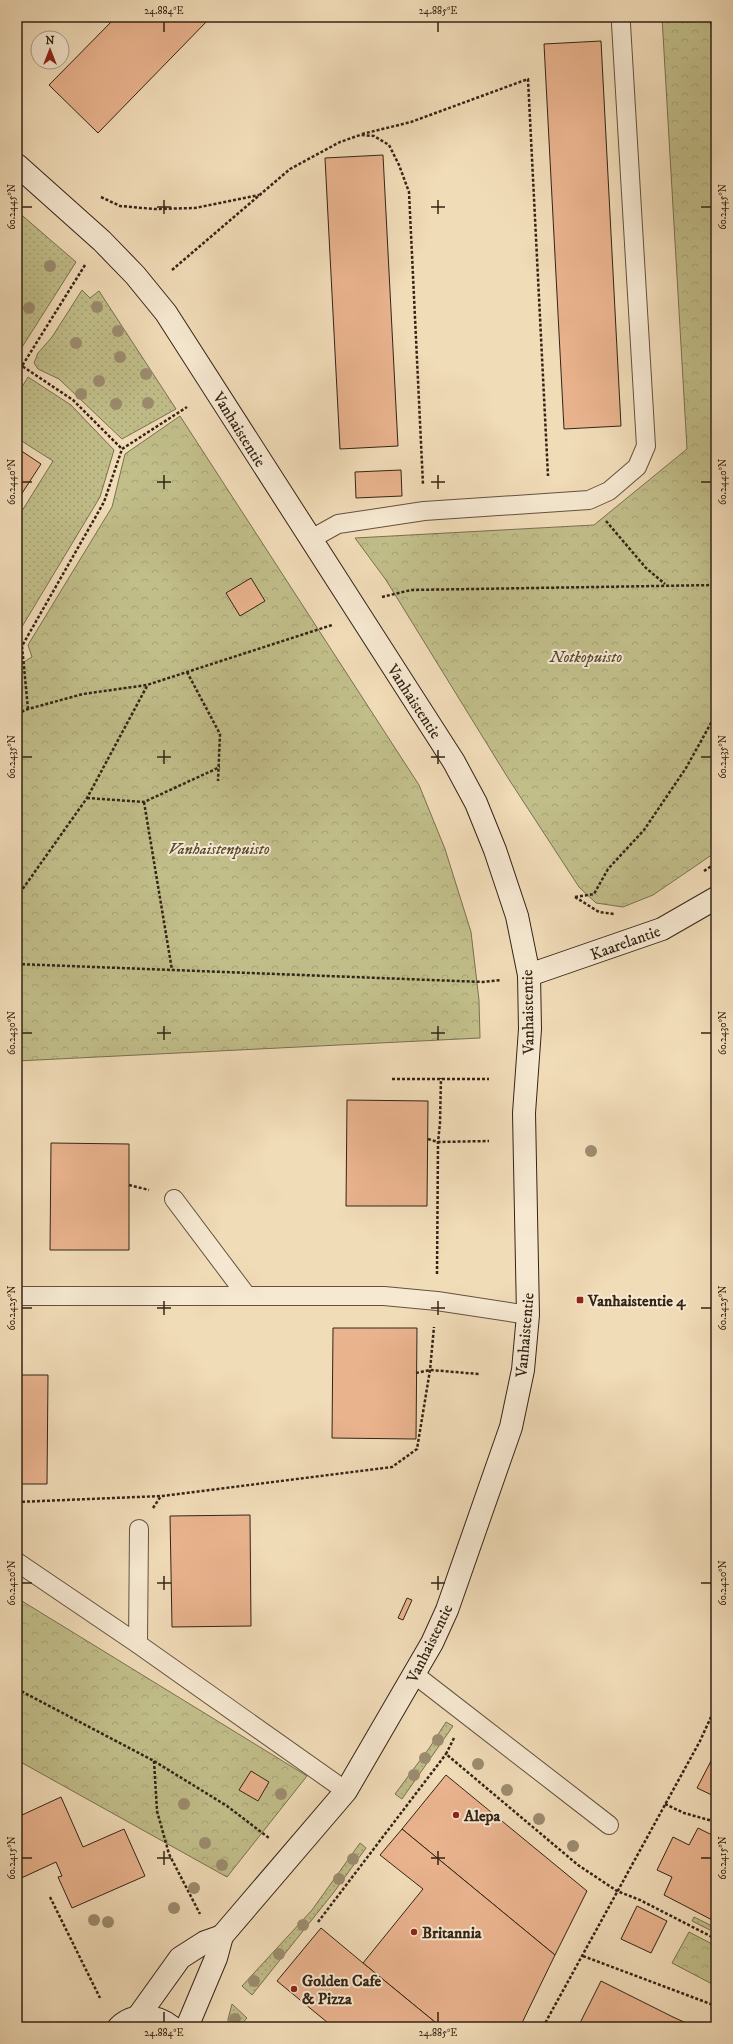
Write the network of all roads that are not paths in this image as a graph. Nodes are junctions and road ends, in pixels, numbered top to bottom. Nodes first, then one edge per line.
1 (621, 24) dead end
2 (17, 165) edge
3 (311, 540) junction
4 (716, 898) edge
5 (529, 975) junction
6 (174, 1199) dead end
7 (17, 1296) edge
8 (247, 1296) junction
9 (528, 1315) junction
10 (139, 1530) dead end
11 (17, 1562) edge
12 (138, 1644) junction
13 (414, 1674) junction
14 (346, 1791) junction
15 (609, 1825) dead end
16 (222, 1936) junction
17 (128, 2022) edge
18 (172, 2027) edge
19 (187, 2027) edge

1 - 3 lane
2 - 3 main road, Vanhaistentie
3 - 5 main road, Vanhaistentie
4 - 5 main road, Kaarelantie
5 - 9 main road, Vanhaistentie
6 - 8 lane
7 - 8 lane
8 - 9 lane
9 - 13 main road, Vanhaistentie
10 - 12 lane
11 - 12 lane
12 - 14 lane
13 - 14 main road, Vanhaistentie
13 - 15 lane
14 - 16 main road, Vanhaistentie
16 - 17 main road, Vanhaistentie
16 - 19 main road, Vanhaistentie
17 - 18 main road

